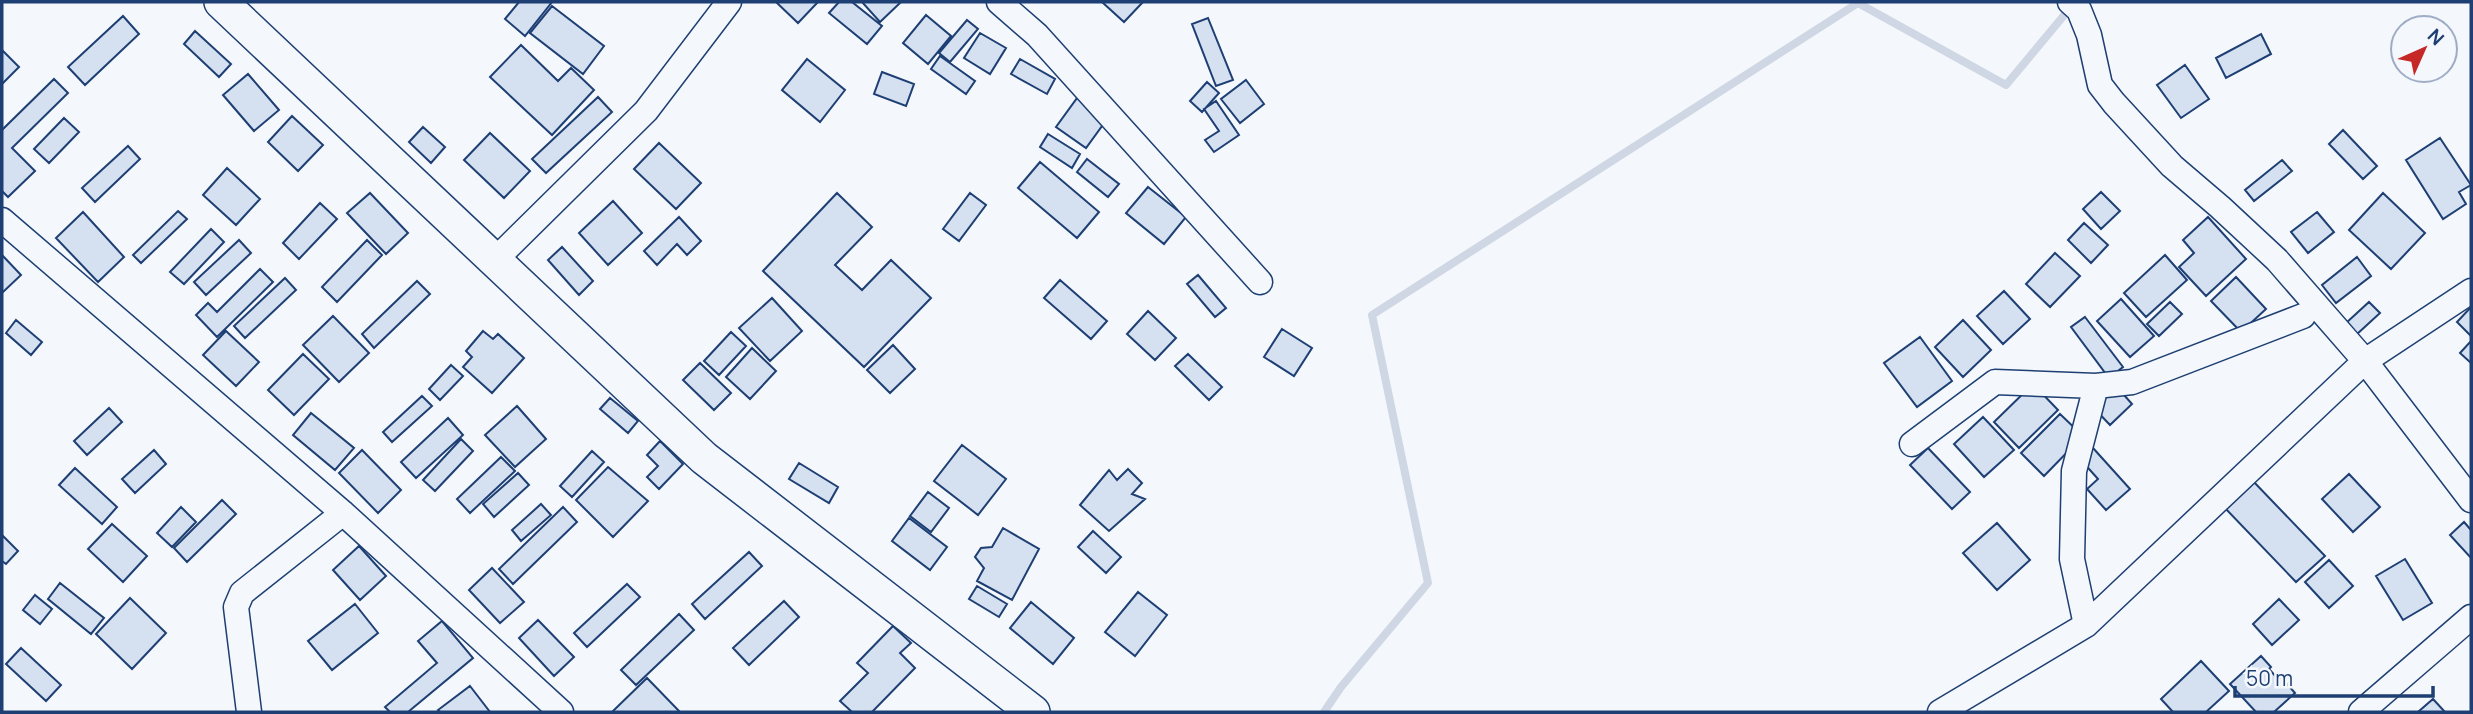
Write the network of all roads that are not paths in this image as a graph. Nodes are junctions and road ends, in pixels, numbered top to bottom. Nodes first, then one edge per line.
1 (221, 2) edge
2 (729, 2) edge
3 (999, 2) edge
4 (2075, 6) edge
5 (2172, 166) junction
6 (2220, 206) junction
7 (2, 220) edge
8 (495, 260) junction
9 (1260, 282) dead end
10 (2471, 291) edge
11 (2303, 316) junction
12 (2365, 361) junction
13 (2096, 386) junction
14 (1912, 444) dead end
15 (2471, 500) edge
16 (343, 513) junction
17 (2471, 617) edge
18 (2086, 625) junction
19 (249, 712) edge
20 (561, 712) edge
21 (1033, 712) edge
22 (1940, 712) edge
23 (2361, 712) edge

1 - 8 street
2 - 8 street
3 - 9 street
4 - 5 street
5 - 6 street
5 - 11 street
6 - 11 street
6 - 12 street
7 - 16 street
8 - 21 street
10 - 12 street
11 - 13 street
12 - 15 street
12 - 18 street
13 - 14 street
13 - 18 street
16 - 19 street
16 - 20 street
17 - 23 street
18 - 22 street

